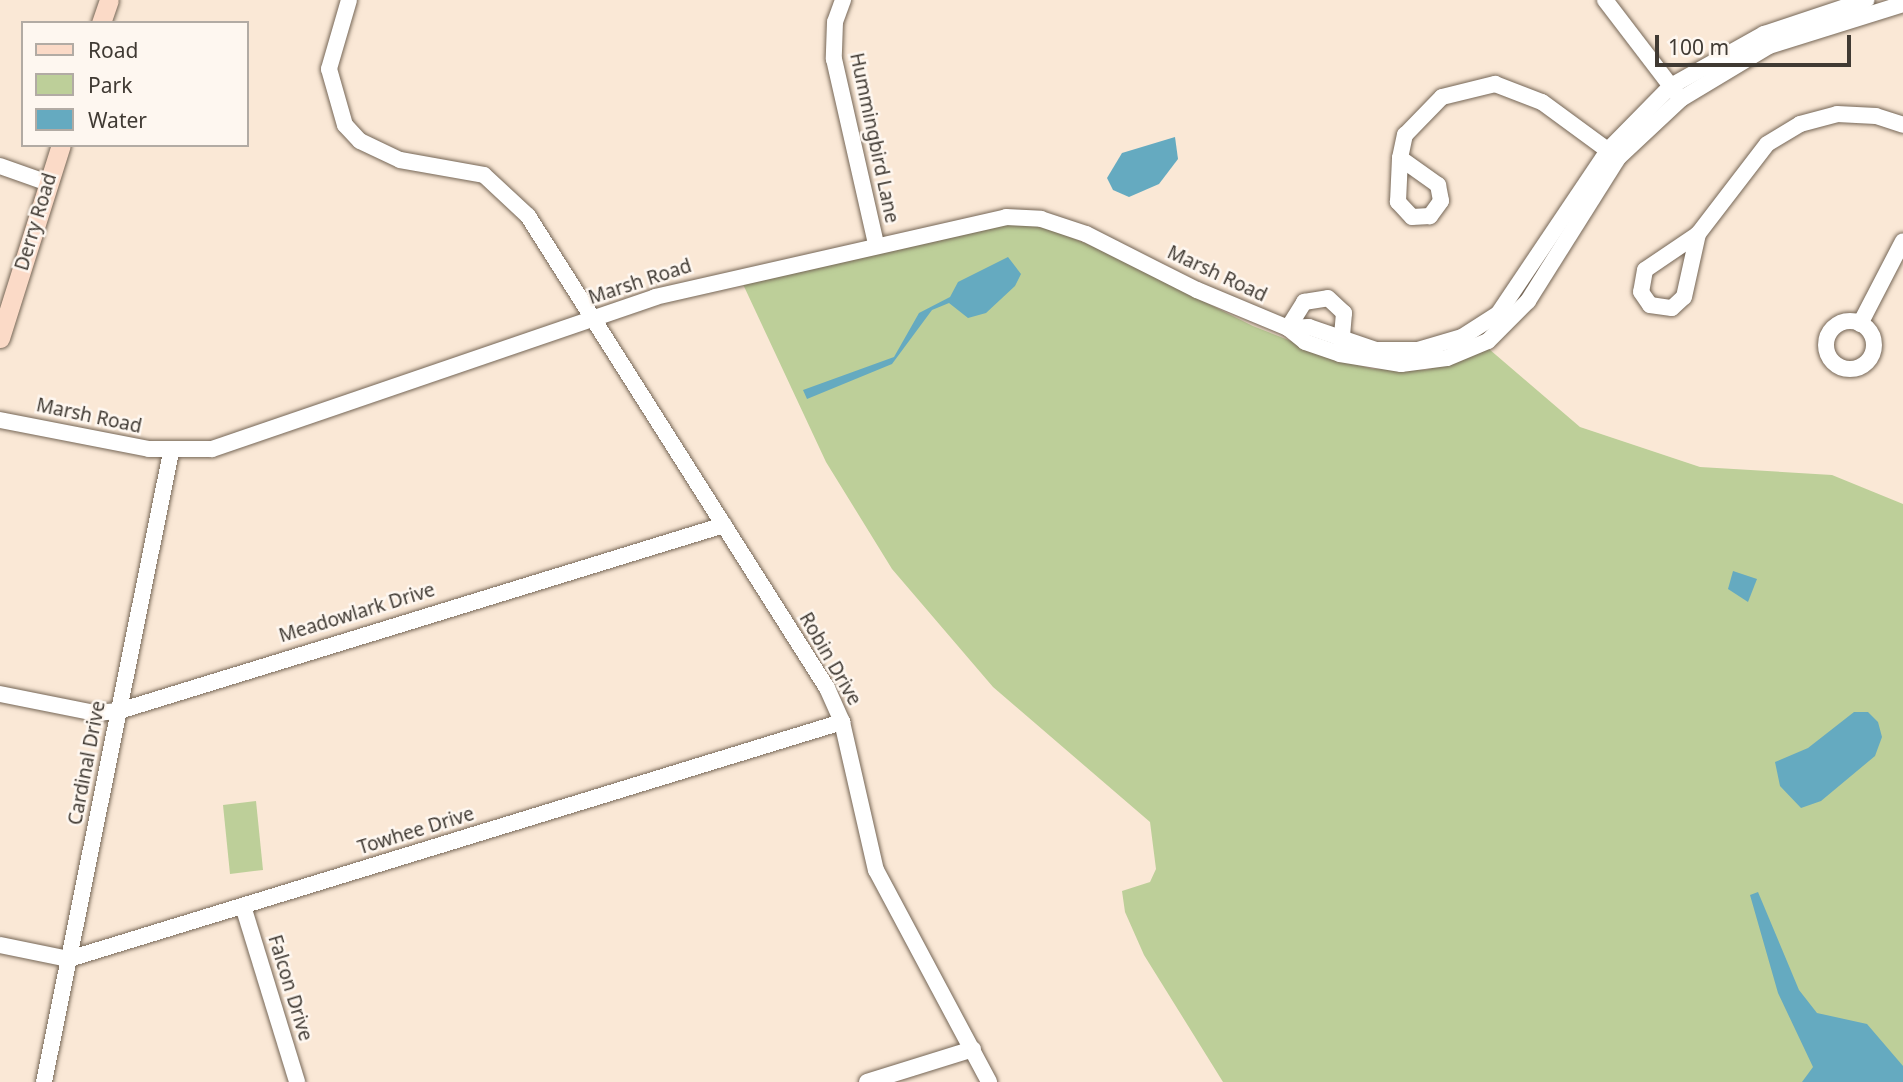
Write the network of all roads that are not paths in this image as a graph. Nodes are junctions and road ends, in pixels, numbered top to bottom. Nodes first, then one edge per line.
1 (109, 0) edge
2 (349, 0) edge
3 (843, 0) edge
4 (1605, 0) edge
5 (1866, 0) edge
6 (1903, 4) edge
7 (102, 21) edge
8 (1676, 92) junction
9 (1903, 125) edge
10 (60, 147) edge
11 (1613, 154) junction
12 (1400, 158) dead end
13 (0, 166) edge
14 (48, 183) junction
15 (1699, 234) junction
16 (1903, 241) edge
17 (876, 244) junction
18 (595, 319) junction
19 (1860, 324) dead end
20 (1288, 328) junction
21 (0, 338) edge
22 (1342, 347) junction
23 (0, 419) edge
24 (171, 452) junction
25 (724, 525) junction
26 (0, 694) edge
27 (119, 711) junction
28 (842, 722) junction
29 (243, 906) junction
30 (0, 945) edge
31 (69, 959) junction
32 (973, 1049) junction
33 (44, 1082) edge
34 (297, 1082) edge
35 (867, 1082) edge
36 (989, 1082) edge

1 - 7 main road
2 - 18 street, Robin Drive
3 - 17 street, Hummingbird Lane
4 - 8 street
5 - 8 street, Marsh Road
6 - 8 street, Marsh Road
8 - 11 street, Marsh Road
9 - 15 street
10 - 14 main road, Derry Road
11 - 12 street
11 - 22 street, Marsh Road
13 - 14 street
14 - 21 main road, Derry Road
15 - 15 street
16 - 19 street
17 - 18 street, Marsh Road
17 - 20 street, Marsh Road
18 - 24 street, Marsh Road
18 - 25 street, Robin Drive
20 - 22 street, Marsh Road
20 - 22 street
23 - 24 street, Marsh Road
24 - 27 street, Cardinal Drive
25 - 27 street, Meadowlark Drive
25 - 28 street, Robin Drive
26 - 27 street, Meadowlark Drive
27 - 31 street, Cardinal Drive
28 - 29 street, Towhee Drive
28 - 32 street, Robin Drive
29 - 31 street, Towhee Drive
29 - 34 street, Falcon Drive
30 - 31 street, Towhee Drive
31 - 33 street, Cardinal Drive
32 - 35 street
32 - 36 street, Robin Drive

